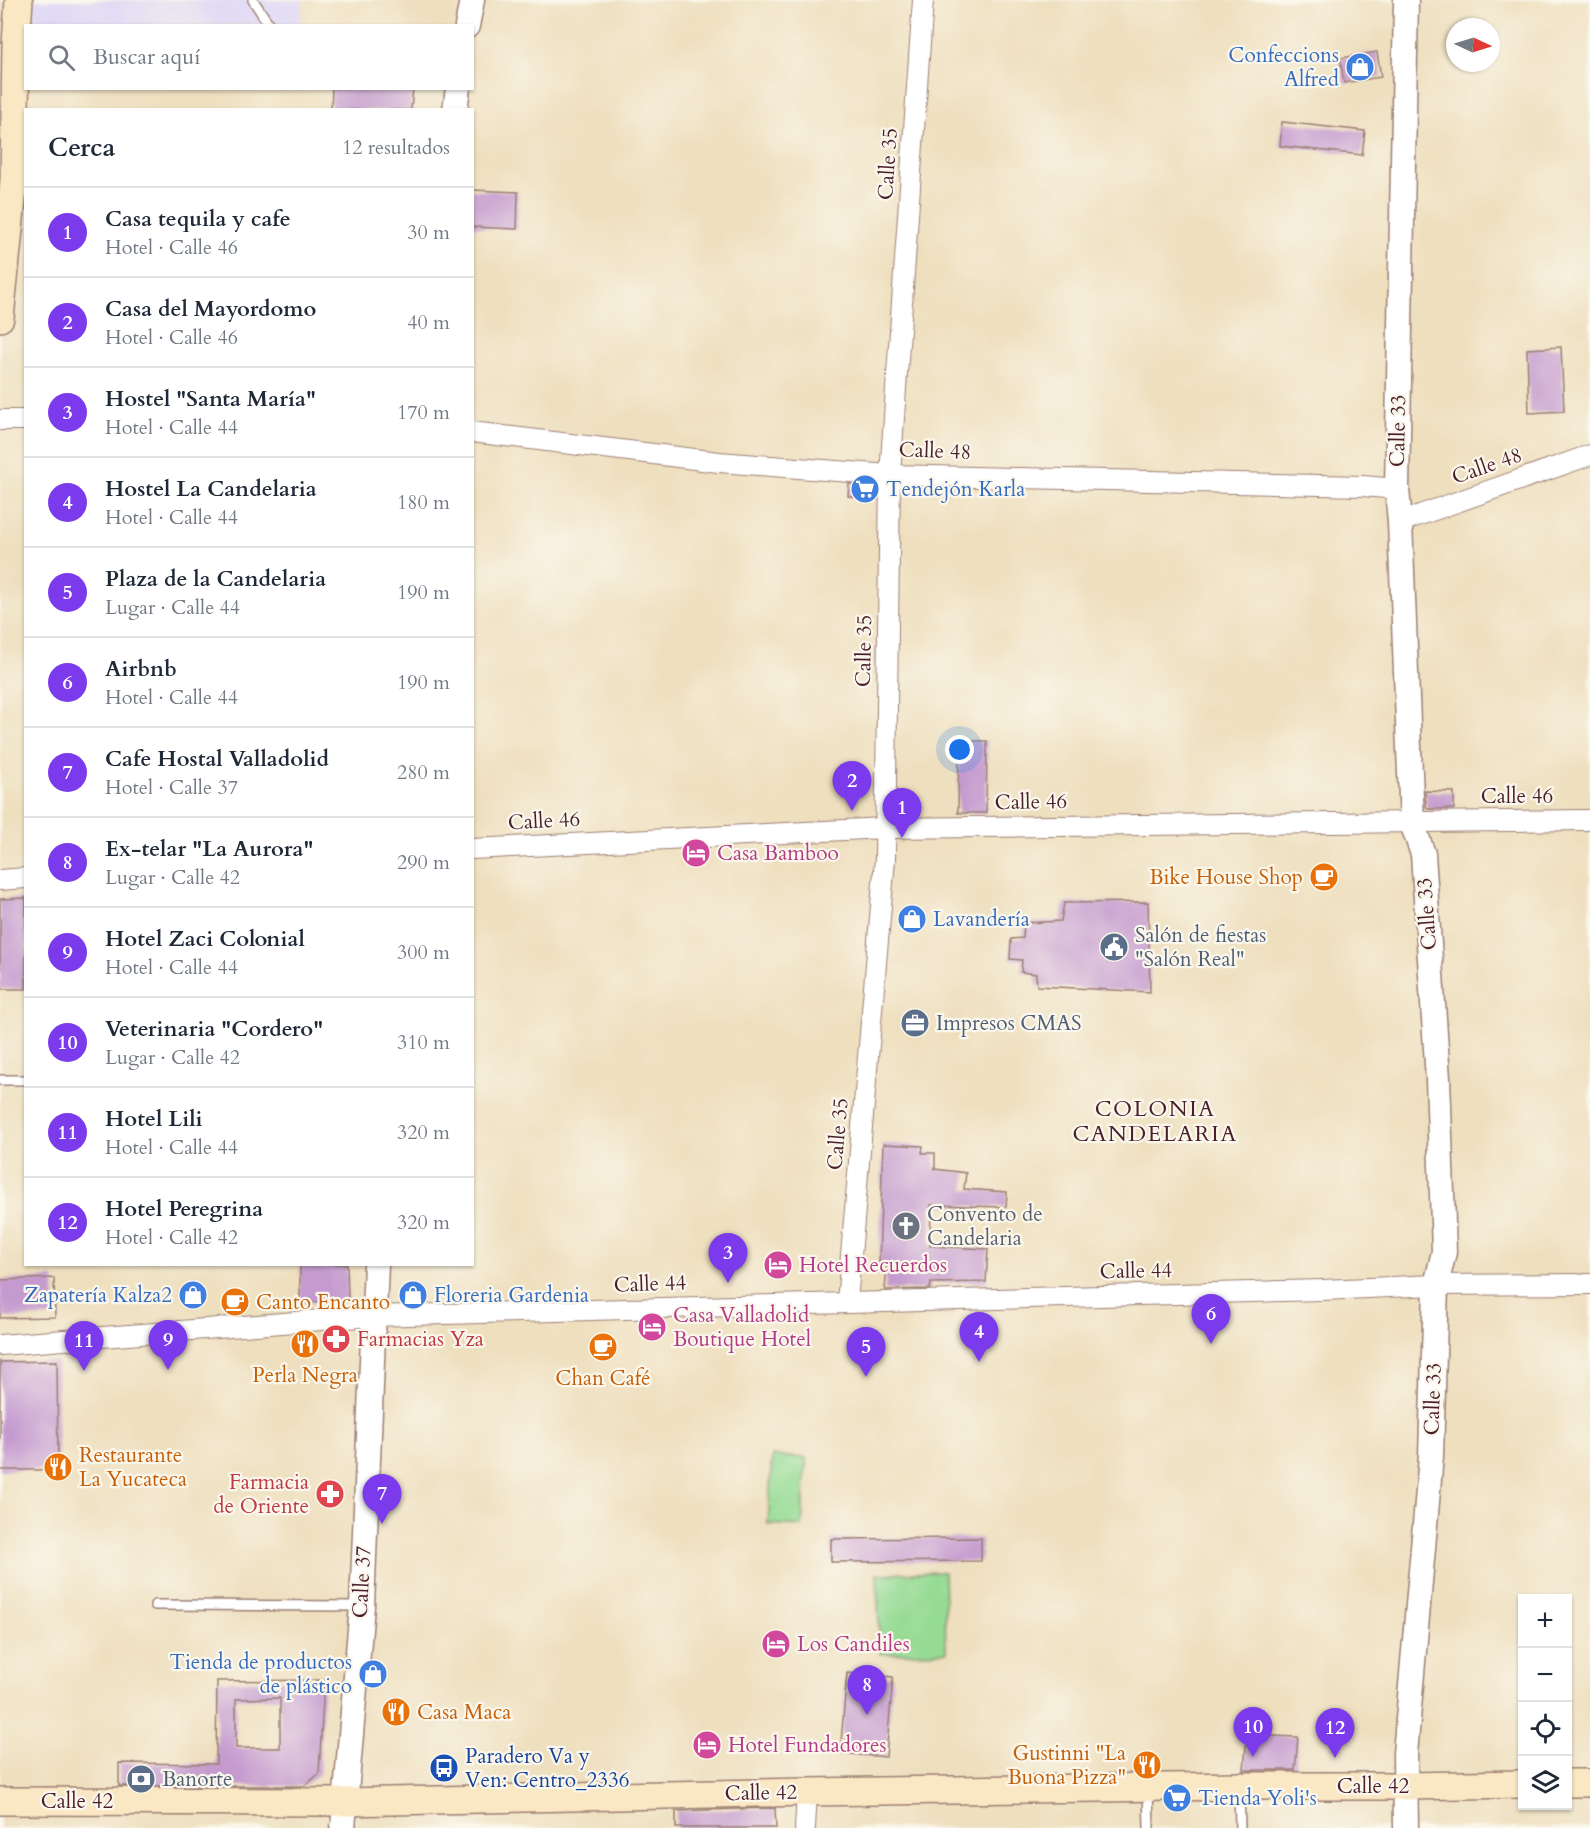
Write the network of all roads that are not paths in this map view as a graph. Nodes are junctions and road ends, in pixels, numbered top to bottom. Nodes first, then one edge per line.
1 (19, 0) edge
2 (253, 0) edge
3 (472, 0) edge
4 (923, 0) edge
5 (1406, 0) edge
6 (269, 24) edge
7 (467, 24) edge
8 (458, 90) edge
9 (455, 108) edge
10 (0, 318) edge
11 (0, 420) edge
12 (24, 420) edge
13 (474, 432) edge
14 (1590, 455) edge
15 (891, 475) junction
16 (1397, 489) junction
17 (1400, 522) junction
18 (1590, 820) edge
19 (1412, 823) junction
20 (885, 828) junction
21 (474, 849) edge
22 (24, 878) edge
23 (0, 880) edge
24 (0, 1080) edge
25 (24, 1080) edge
26 (376, 1266) edge
27 (1590, 1284) edge
28 (1436, 1285) junction
29 (847, 1302) junction
30 (373, 1316) junction
31 (0, 1345) edge
32 (155, 1605) dead end
33 (362, 1606) junction
34 (1572, 1783) edge
35 (1590, 1783) edge
36 (1518, 1784) edge
37 (1239, 1785) junction
38 (1405, 1786) junction
39 (1148, 1787) junction
40 (807, 1792) junction
41 (0, 1801) edge
42 (343, 1815) edge
43 (805, 1828) edge
44 (1149, 1828) edge
45 (1240, 1828) edge
46 (1406, 1828) edge

1 - 10 main road
2 - 6 lane
3 - 7 street
4 - 15 street, Calle 35
5 - 16 street, Calle 33
8 - 9 street
11 - 12 street
13 - 15 street, Calle 48
14 - 17 street, Calle 48
15 - 16 street, Calle 48
15 - 20 street, Calle 35
16 - 17 street, Calle 33
17 - 19 street, Calle 33
18 - 19 street, Calle 46
19 - 20 street, Calle 46
19 - 28 street, Calle 33
20 - 21 street, Calle 46
20 - 29 street, Calle 35
22 - 23 street
24 - 25 lane
26 - 30 street, Calle 37
27 - 28 street, Calle 44
28 - 29 street, Calle 44
28 - 38 street, Calle 33
29 - 30 street, Calle 44
30 - 31 street, Calle 44
30 - 33 street, Calle 37
32 - 33 lane
33 - 42 street, Calle 37
34 - 35 main road
36 - 38 main road, Calle 42
37 - 38 main road, Calle 42
37 - 39 main road, Calle 42
37 - 45 lane
38 - 46 street, Calle 33
39 - 40 main road, Calle 42
39 - 44 lane
40 - 42 main road, Calle 42
40 - 43 street
41 - 42 main road, Calle 42

